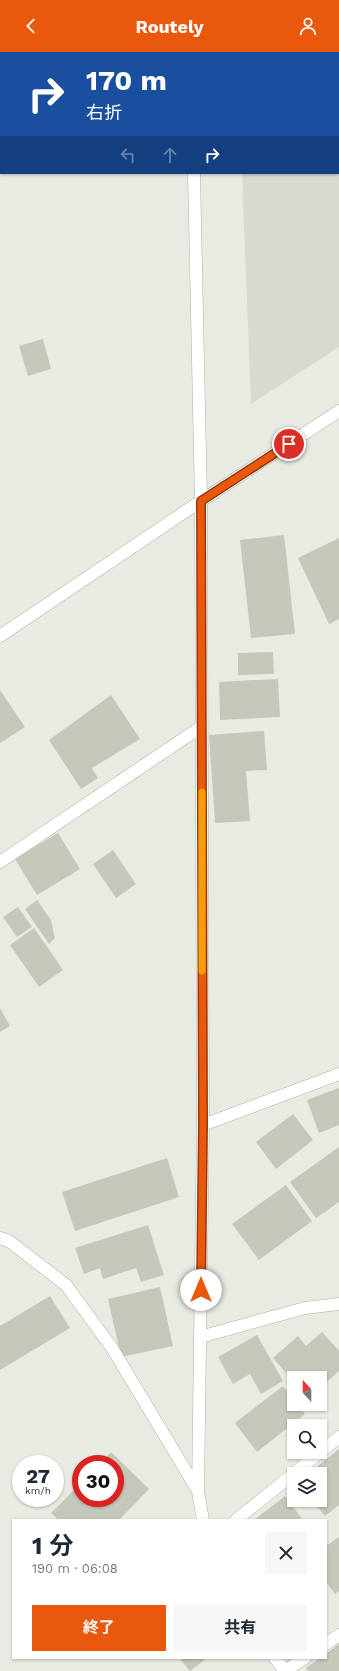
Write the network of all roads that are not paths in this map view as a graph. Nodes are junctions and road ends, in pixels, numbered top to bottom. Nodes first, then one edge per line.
1 (194, 174) edge
2 (339, 411) edge
3 (201, 501) junction
4 (0, 636) edge
5 (202, 727) junction
6 (0, 862) edge
7 (339, 1074) edge
8 (203, 1125) junction
9 (0, 1238) edge
10 (339, 1304) edge
11 (200, 1337) junction
12 (339, 1437) edge
13 (198, 1491) junction
14 (203, 1519) edge
15 (237, 1519) edge
16 (339, 1635) edge
17 (327, 1643) edge
18 (276, 1659) edge
19 (303, 1659) edge
20 (285, 1671) edge

1 - 3 street
2 - 3 street
3 - 4 street
3 - 5 street
5 - 6 street
5 - 8 street
7 - 8 street
8 - 11 street
9 - 13 street
10 - 11 street
11 - 13 street
12 - 15 street
13 - 14 street
16 - 17 street
18 - 20 street
19 - 20 street

